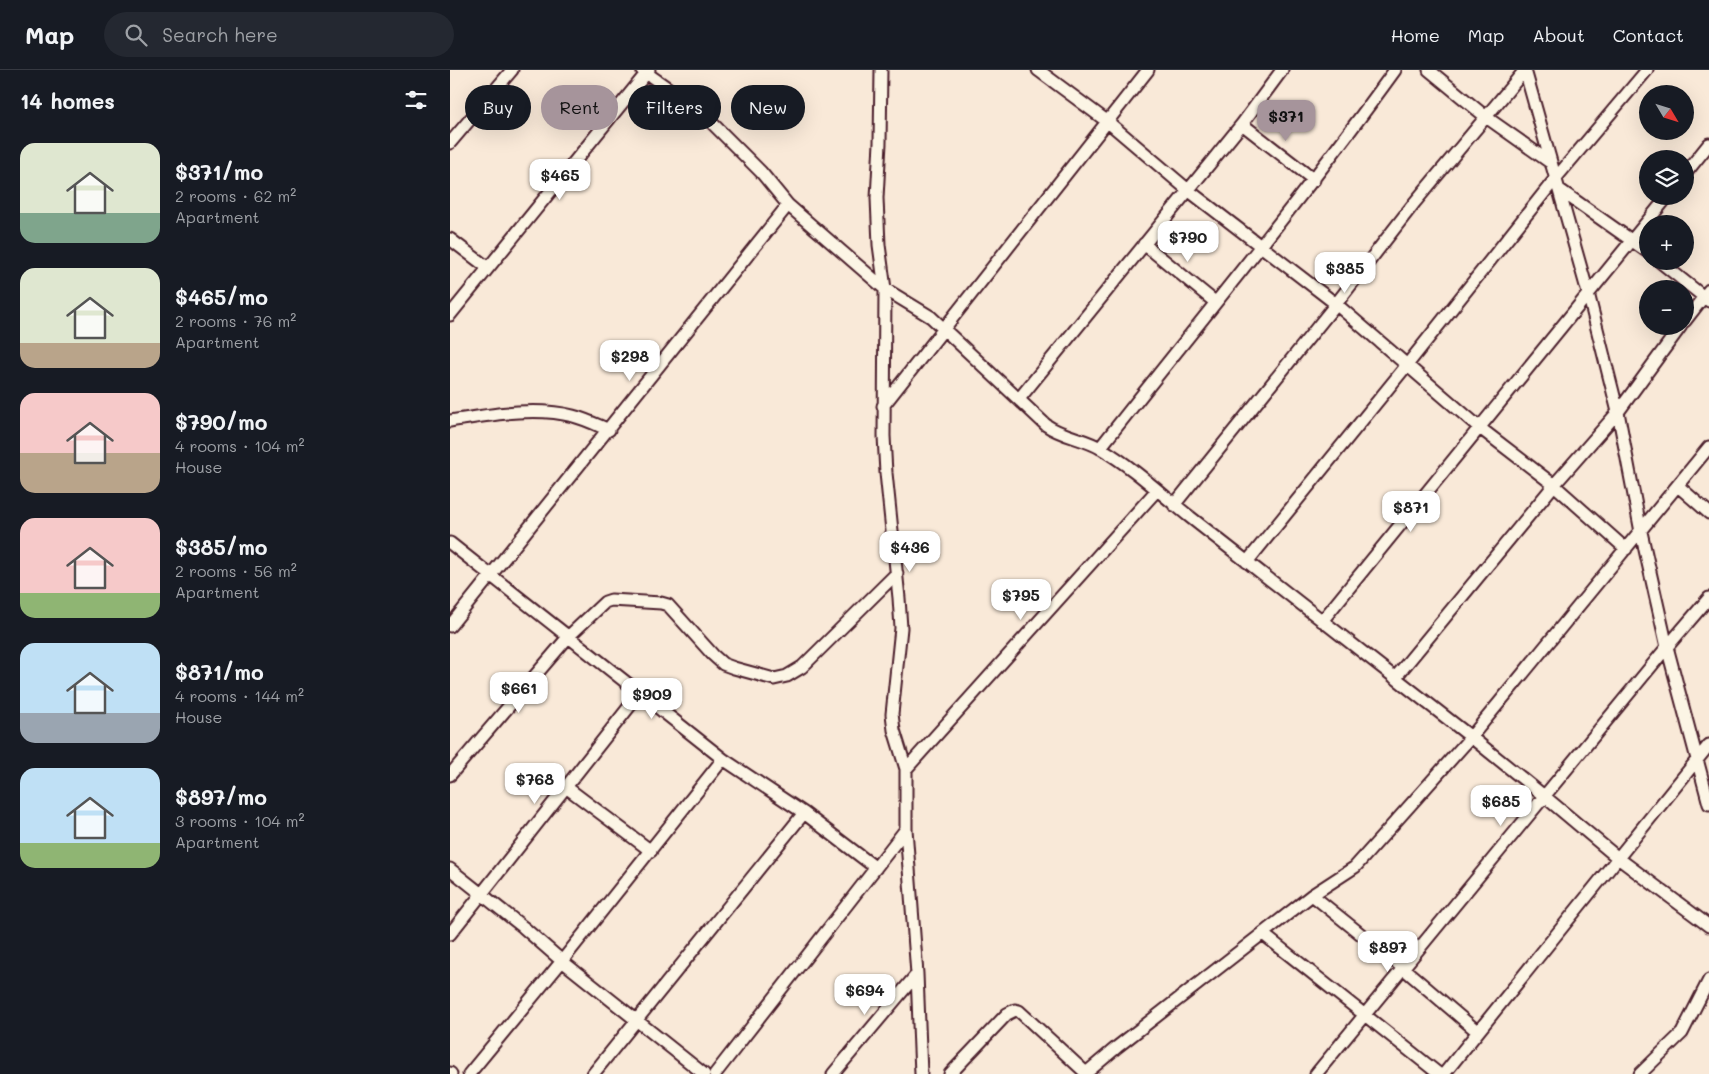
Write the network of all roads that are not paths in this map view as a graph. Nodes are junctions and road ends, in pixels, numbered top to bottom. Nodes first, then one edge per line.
1 (512, 70) edge
2 (881, 70) edge
3 (1038, 70) edge
4 (1148, 70) edge
5 (1282, 70) edge
6 (1395, 70) edge
7 (1429, 70) edge
8 (1525, 70) edge
9 (1647, 70) edge
10 (646, 71) edge
11 (1486, 117) junction
12 (1108, 122) junction
13 (1242, 124) junction
14 (450, 143) edge
15 (1709, 144) edge
16 (1551, 163) junction
17 (1694, 163) edge
18 (1555, 179) junction
19 (1314, 180) junction
20 (1188, 190) junction
21 (1560, 190) junction
22 (788, 205) junction
23 (1661, 205) edge
24 (450, 239) edge
25 (1633, 240) junction
26 (1144, 244) junction
27 (1639, 245) edge
28 (1260, 246) junction
29 (488, 268) junction
30 (1671, 270) edge
31 (885, 289) junction
32 (1588, 294) junction
33 (1707, 296) edge
34 (1215, 302) junction
35 (1336, 304) junction
36 (1694, 311) edge
37 (450, 315) edge
38 (943, 329) junction
39 (1674, 335) edge
40 (1407, 366) junction
41 (1019, 399) junction
42 (883, 406) junction
43 (1618, 412) junction
44 (450, 421) edge
45 (1480, 428) junction
46 (609, 430) junction
47 (1709, 447) edge
48 (1100, 448) junction
49 (1554, 485) junction
50 (1678, 486) junction
51 (1157, 490) junction
52 (1174, 505) junction
53 (1709, 513) edge
54 (1640, 532) junction
55 (450, 543) edge
56 (1626, 549) junction
57 (1247, 562) junction
58 (897, 573) junction
59 (491, 575) junction
60 (1708, 602) edge
61 (1322, 621) junction
62 (450, 626) edge
63 (569, 636) junction
64 (1666, 647) junction
65 (1395, 678) junction
66 (640, 693) junction
67 (1471, 738) junction
68 (1709, 745) edge
69 (723, 759) junction
70 (1697, 760) junction
71 (906, 770) junction
72 (450, 775) edge
73 (566, 787) junction
74 (1544, 796) junction
75 (1709, 804) edge
76 (804, 813) junction
77 (906, 829) junction
78 (651, 851) junction
79 (1618, 858) junction
80 (876, 868) junction
81 (450, 870) edge
82 (481, 895) junction
83 (1312, 895) junction
84 (1709, 926) edge
85 (450, 934) edge
86 (1263, 934) junction
87 (562, 962) junction
88 (1403, 968) junction
89 (917, 974) junction
90 (1709, 980) edge
91 (1364, 1015) junction
92 (637, 1020) junction
93 (1478, 1032) junction
94 (469, 1074) edge
95 (593, 1074) edge
96 (704, 1074) edge
97 (715, 1074) edge
98 (833, 1074) edge
99 (921, 1074) edge
100 (950, 1074) edge
101 (1085, 1074) edge
102 (1316, 1074) edge
103 (1438, 1074) edge
104 (1444, 1074) edge
105 (1640, 1074) edge

1 - 14 street
2 - 31 street
3 - 12 street
4 - 12 street
5 - 13 street
6 - 19 street
7 - 11 street
8 - 11 street
8 - 16 street
9 - 18 street
10 - 22 street
10 - 29 street
11 - 16 street
11 - 35 street
12 - 20 street
12 - 38 street
13 - 19 street
13 - 20 street
15 - 17 street
16 - 18 street
18 - 21 street
18 - 40 street
19 - 28 street
20 - 26 street
20 - 28 street
21 - 25 street
21 - 32 street
22 - 31 street
22 - 46 street
23 - 25 street
24 - 29 street
25 - 27 street
25 - 32 street
26 - 34 street
26 - 41 street
28 - 34 street
28 - 35 street
29 - 37 street
30 - 33 street
31 - 38 street
31 - 42 street
32 - 43 street
32 - 45 street
33 - 36 street
34 - 48 street
35 - 40 street
35 - 52 street
38 - 41 street
38 - 42 street
39 - 43 street
40 - 45 street
40 - 57 street
41 - 48 street
42 - 58 street
43 - 49 street
43 - 54 street
44 - 46 street
45 - 49 street
45 - 61 street
46 - 59 street
47 - 50 street
48 - 51 street
49 - 56 street
49 - 65 street
50 - 53 street
50 - 54 street
51 - 52 street
51 - 71 street
52 - 57 street
54 - 56 street
54 - 64 street
55 - 59 street
56 - 67 street
57 - 61 street
58 - 63 street
58 - 71 street
59 - 62 street
59 - 63 street
60 - 64 street
61 - 65 street
63 - 66 street
63 - 72 street
64 - 70 street
64 - 74 street
65 - 67 street
66 - 69 street
66 - 73 street
67 - 74 street
67 - 83 street
68 - 70 street
69 - 76 street
69 - 78 street
70 - 75 street
70 - 79 street
71 - 77 street
73 - 78 street
73 - 82 street
74 - 79 street
74 - 88 street
76 - 80 street
76 - 92 street
77 - 80 street
77 - 89 street
78 - 87 street
79 - 84 street
79 - 93 street
80 - 97 street
81 - 82 street
82 - 85 street
82 - 87 street
83 - 86 street
83 - 88 street
86 - 91 street
86 - 101 street
87 - 92 street
87 - 94 street
88 - 91 street
88 - 93 street
89 - 98 street
89 - 99 street
90 - 105 street
91 - 102 street
91 - 103 street
92 - 95 street
92 - 96 street
93 - 104 street
100 - 101 street

